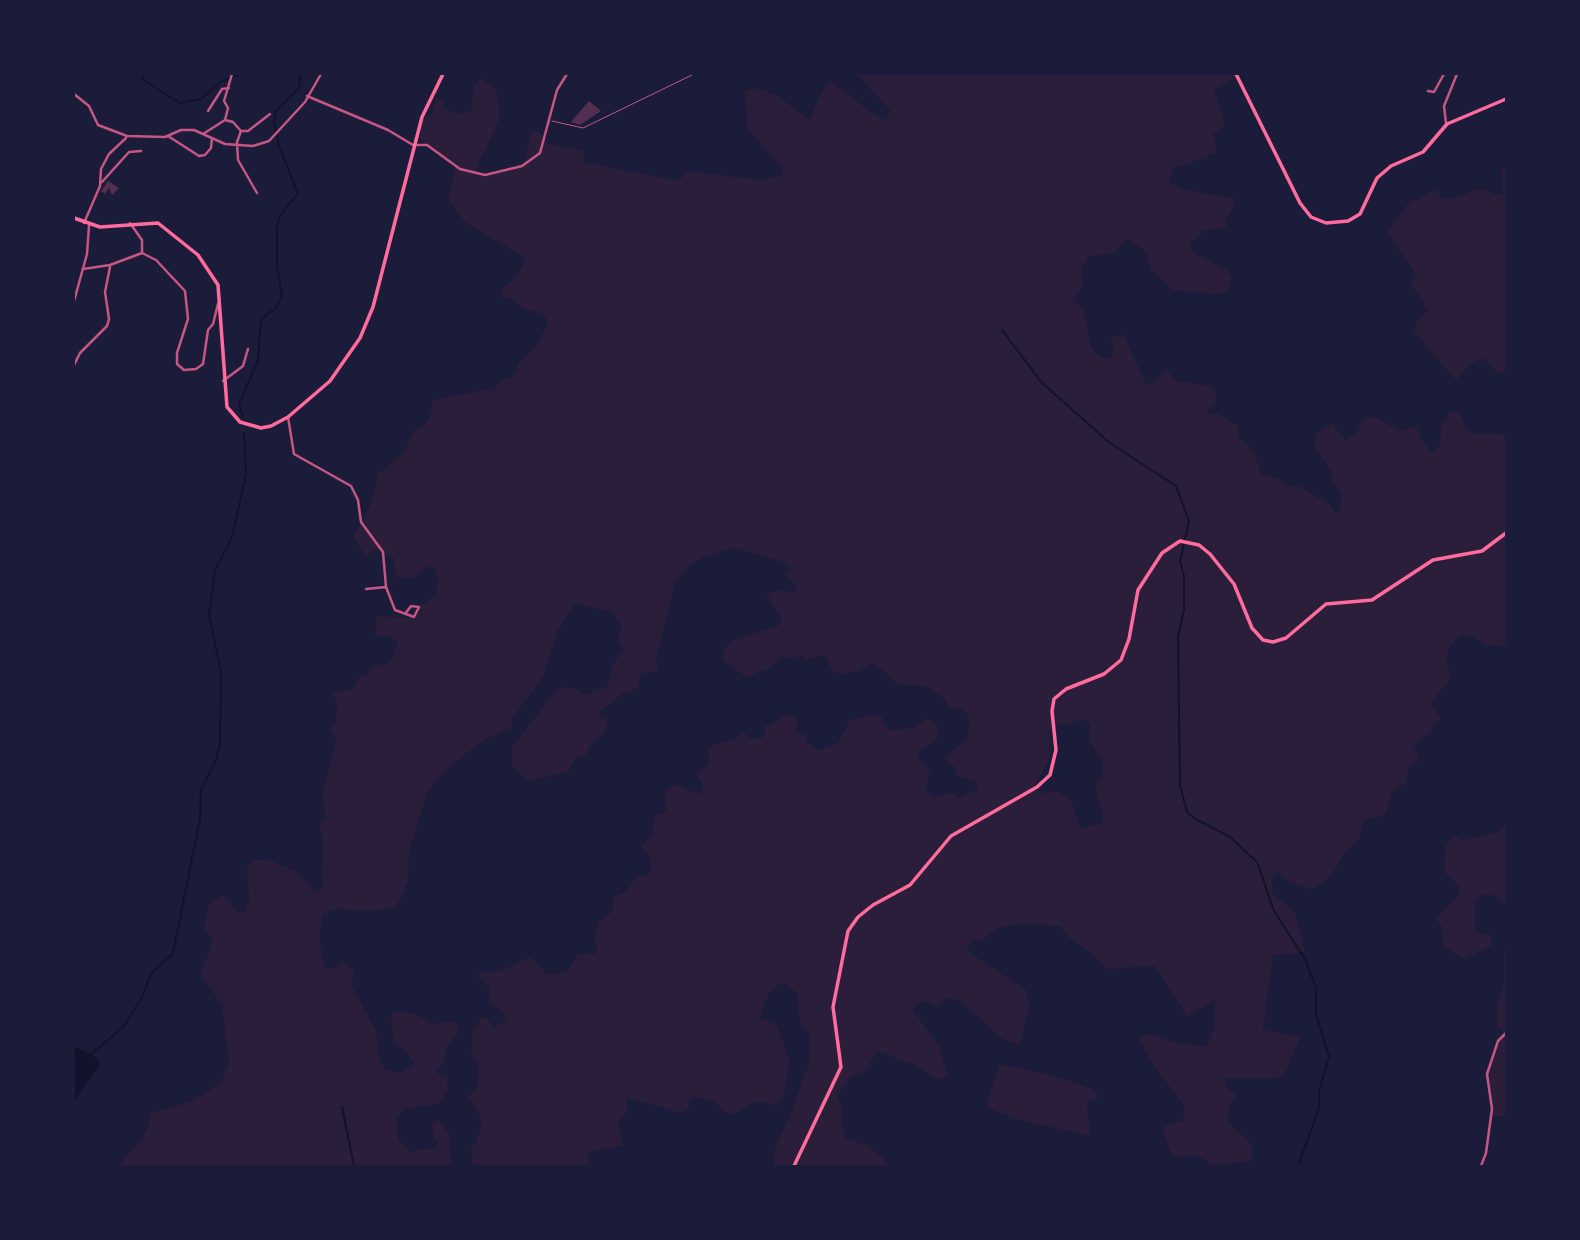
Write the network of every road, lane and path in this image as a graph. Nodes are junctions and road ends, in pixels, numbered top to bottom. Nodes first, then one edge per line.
1 (232, 74) edge
2 (321, 74) edge
3 (443, 74) edge
4 (567, 74) edge
5 (694, 74) edge
6 (1236, 74) edge
7 (1444, 74) edge
8 (1455, 74) edge
9 (229, 88) junction
10 (1428, 91) dead end
11 (74, 94) edge
12 (307, 96) junction
13 (1507, 99) edge
14 (208, 111) dead end
15 (270, 114) dead end
16 (225, 120) junction
17 (549, 121) junction
18 (1447, 124) junction
19 (241, 131) junction
20 (204, 134) junction
21 (127, 136) junction
22 (168, 136) junction
23 (212, 138) junction
24 (413, 145) junction
25 (237, 147) junction
26 (141, 151) dead end
27 (100, 184) junction
28 (257, 193) dead end
29 (74, 218) edge
30 (84, 223) junction
31 (131, 223) junction
32 (89, 226) junction
33 (142, 253) junction
34 (110, 265) junction
35 (83, 269) junction
36 (74, 301) edge
37 (220, 301) junction
38 (248, 349) dead end
39 (74, 365) edge
40 (223, 381) junction
41 (288, 417) junction
42 (1507, 533) edge
43 (386, 587) junction
44 (366, 589) dead end
45 (405, 614) dead end
46 (1507, 1033) edge
47 (794, 1167) edge
48 (1481, 1167) edge

1 - 9 street
2 - 12 street
3 - 24 main road
4 - 17 street
5 - 17 lane
6 - 18 main road
7 - 10 street
8 - 18 street
9 - 14 street
9 - 16 street
11 - 21 street
12 - 24 street
12 - 25 street
13 - 18 main road
15 - 19 street
16 - 19 street
16 - 20 street
17 - 24 street
19 - 25 street
20 - 22 street
20 - 23 street
21 - 22 street
21 - 27 street
22 - 23 street
23 - 25 street
24 - 41 main road
25 - 28 street
26 - 27 street
27 - 30 street
29 - 30 main road
30 - 32 main road
31 - 32 main road
31 - 33 street
31 - 37 main road
32 - 35 street
33 - 34 street
33 - 37 street
34 - 35 street
34 - 39 street
35 - 36 street
37 - 40 main road
38 - 40 street
40 - 41 main road
41 - 43 street
42 - 47 main road
43 - 44 street
43 - 45 street
46 - 48 street

